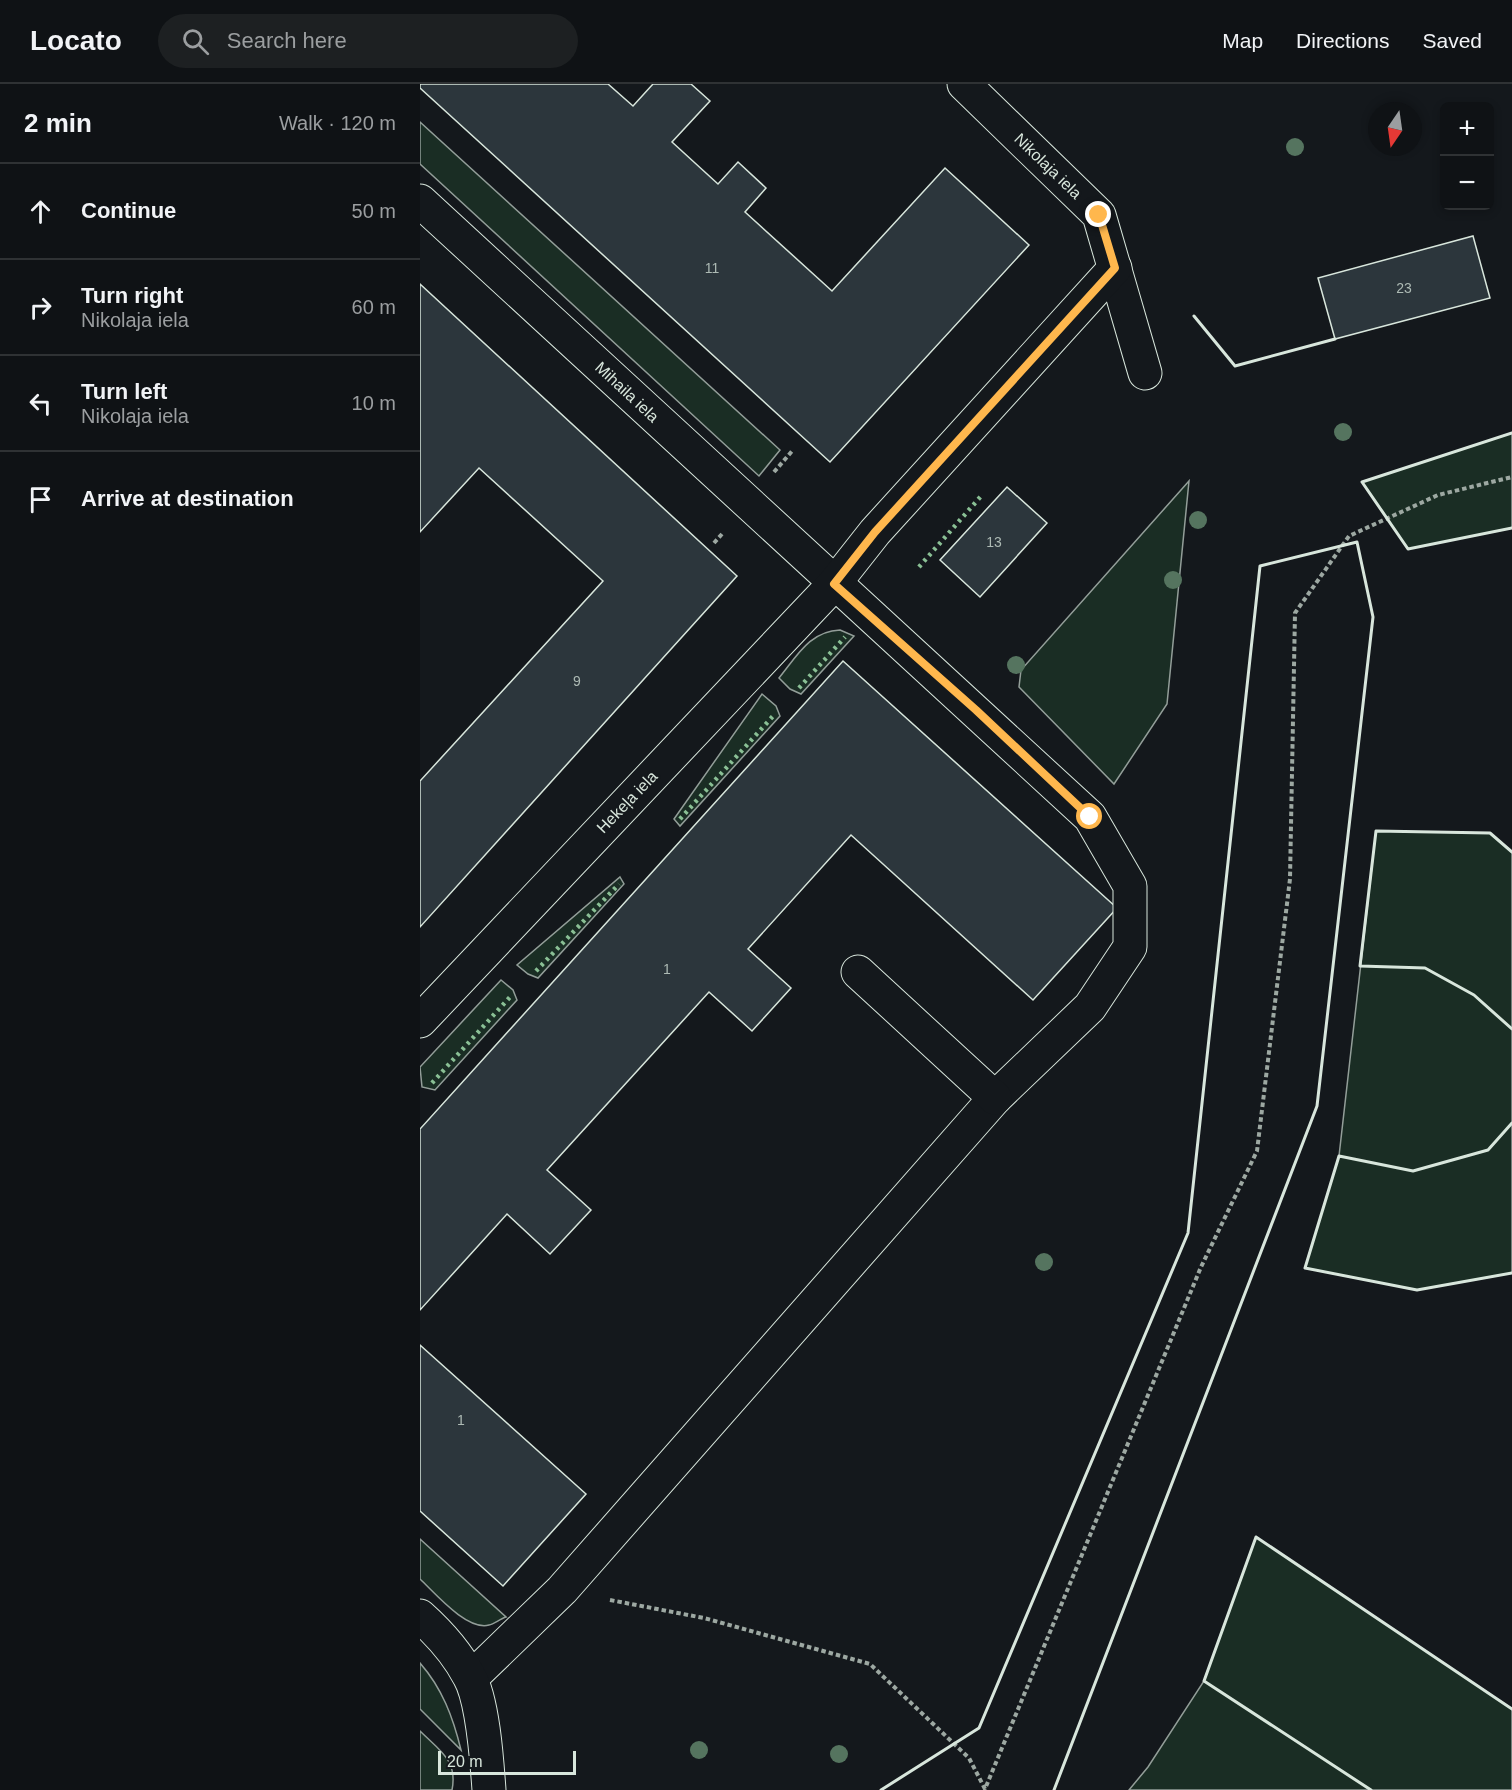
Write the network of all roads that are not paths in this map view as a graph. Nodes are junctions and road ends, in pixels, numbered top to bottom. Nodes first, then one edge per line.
1 (964, 84) edge
2 (420, 201) edge
3 (1115, 268) junction
4 (1146, 373) dead end
5 (834, 584) junction
6 (858, 972) dead end
7 (427, 1001) edge
8 (995, 1098) junction
9 (420, 1616) edge
10 (471, 1678) junction
11 (489, 1790) edge

1 - 3 street, Nikolaja iela
2 - 5 street, Mihaila iela
3 - 4 street, Nikolaja iela
3 - 5 street
5 - 7 street, Hekeļa iela
5 - 8 street, Mihaila iela
6 - 8 street
8 - 10 street, Mihaila iela
9 - 10 street
10 - 11 street

